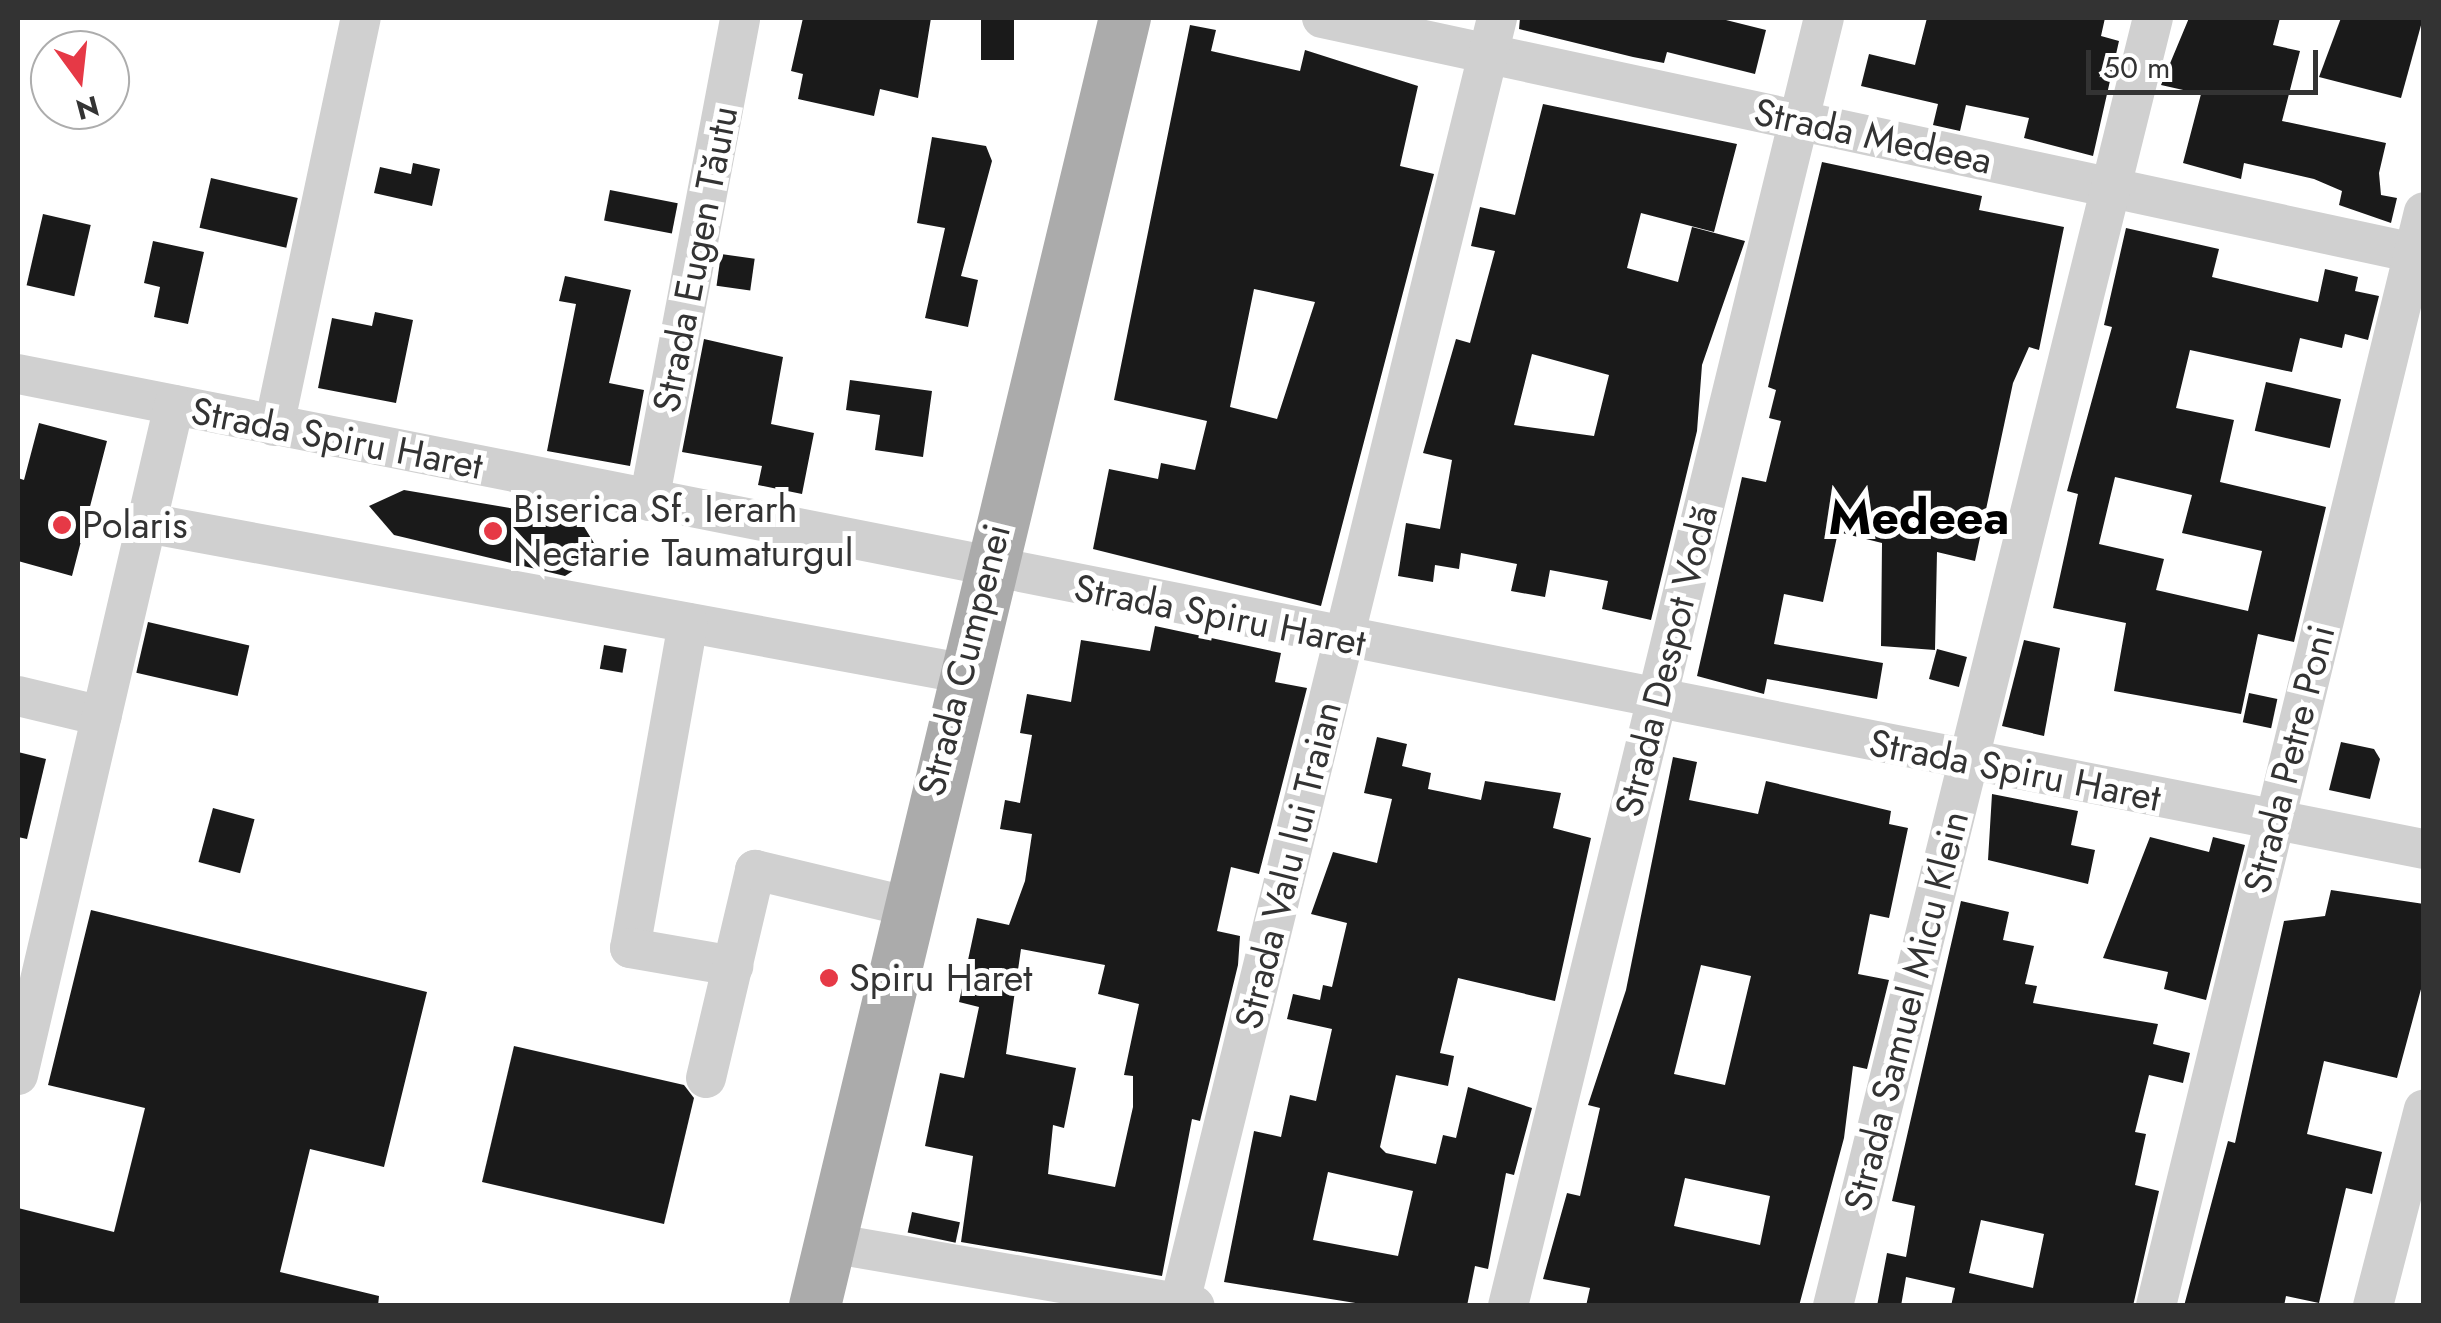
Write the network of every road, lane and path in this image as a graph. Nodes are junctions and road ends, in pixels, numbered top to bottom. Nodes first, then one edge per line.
1 (361, 18) edge
2 (740, 18) edge
3 (1125, 18) edge
4 (1322, 18) edge
5 (1824, 18) edge
6 (2153, 18) edge
7 (1493, 35) edge
8 (1799, 120) junction
9 (2111, 188) junction
10 (2424, 212) edge
11 (2419, 254) edge
12 (18, 374) edge
13 (174, 406) junction
14 (274, 426) junction
15 (649, 501) junction
16 (147, 523) junction
17 (986, 569) junction
18 (688, 623) junction
19 (1344, 640) junction
20 (961, 672) junction
21 (18, 696) edge
22 (1656, 700) junction
23 (102, 716) junction
24 (1968, 761) junction
25 (2274, 820) junction
26 (2424, 850) edge
27 (906, 906) junction
28 (733, 966) junction
29 (18, 1075) edge
30 (706, 1078) dead end
31 (2424, 1109) edge
32 (830, 1243) junction
33 (1185, 1305) edge
34 (816, 1306) edge
35 (1508, 1306) edge
36 (1834, 1306) edge
37 (2156, 1306) edge
38 (2373, 1306) edge

1 - 14 street
2 - 15 street, Strada Eugen Tăutu
3 - 17 main road, Strada Cumpenei
4 - 7 street, Strada Medeea
5 - 8 street, Strada Despot Vodă
6 - 9 street, Strada Samuel Micu Klein
7 - 8 street, Strada Medeea
7 - 19 street, Strada Valu lui Traian
8 - 9 street, Strada Medeea
8 - 22 street, Strada Despot Vodă
9 - 11 street, Strada Medeea
9 - 24 street, Strada Samuel Micu Klein
10 - 11 street, Strada Petre Poni
11 - 25 street, Strada Petre Poni
12 - 13 street, Strada Spiru Haret
13 - 14 street, Strada Spiru Haret
13 - 16 street
14 - 15 street, Strada Spiru Haret
15 - 17 street, Strada Spiru Haret
16 - 18 street
16 - 23 street
17 - 19 street, Strada Spiru Haret
17 - 20 main road, Strada Cumpenei
18 - 20 street
18 - 28 street
19 - 22 street, Strada Spiru Haret
19 - 33 street, Strada Valu lui Traian
20 - 27 main road, Strada Cumpenei
21 - 23 street
22 - 24 street, Strada Spiru Haret
22 - 35 street, Strada Despot Vodă
23 - 29 street
24 - 25 street, Strada Spiru Haret
24 - 36 street, Strada Samuel Micu Klein
25 - 26 street, Strada Spiru Haret
25 - 37 street, Strada Petre Poni
27 - 28 street
27 - 32 main road, Strada Cumpenei
28 - 30 street
31 - 38 street
32 - 33 street
32 - 34 main road, Strada Cumpenei

